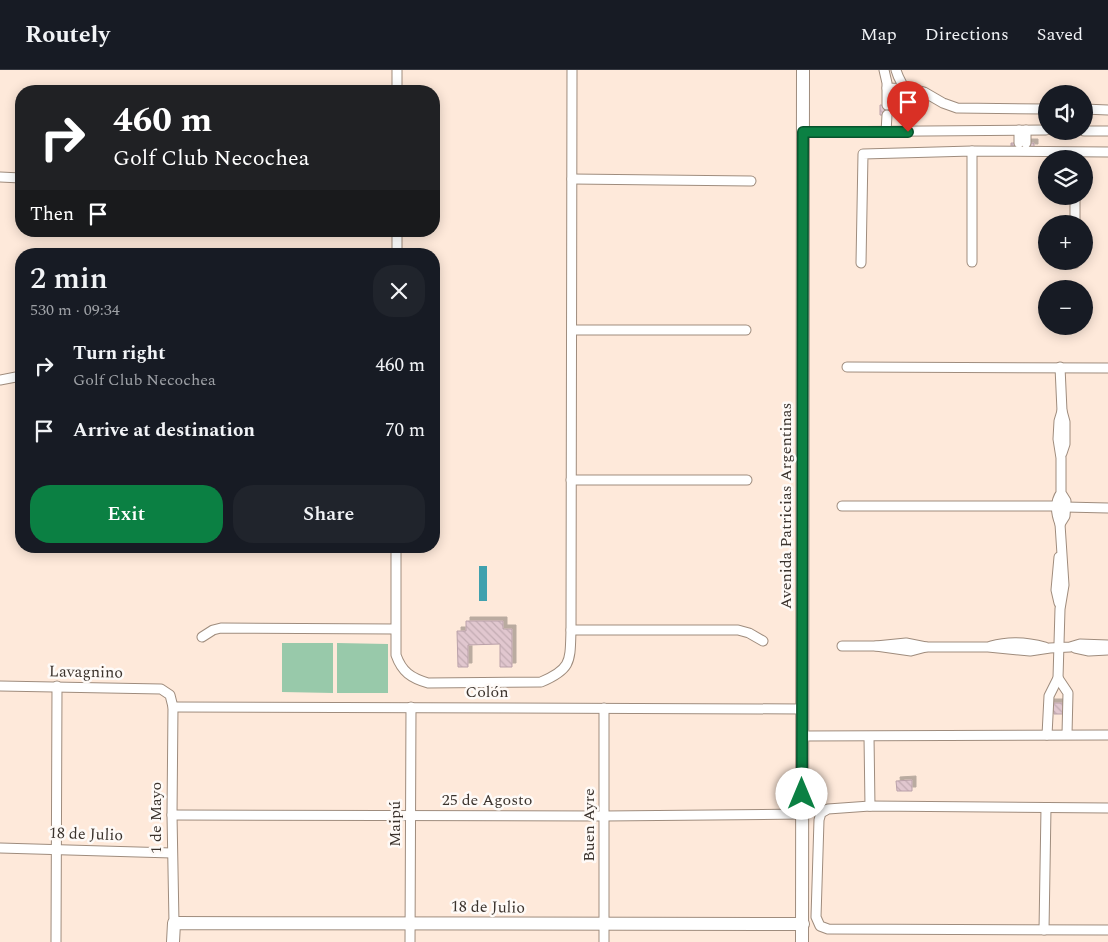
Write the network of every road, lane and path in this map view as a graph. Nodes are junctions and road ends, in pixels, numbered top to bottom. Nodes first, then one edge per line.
1 (397, 70) edge
2 (572, 70) edge
3 (803, 70) edge
4 (884, 70) edge
5 (896, 70) edge
6 (397, 85) edge
7 (887, 88) junction
8 (906, 88) junction
9 (887, 105) dead end
10 (908, 105) dead end
11 (1038, 109) edge
12 (1093, 109) edge
13 (1108, 110) edge
14 (886, 116) dead end
15 (907, 117) dead end
16 (1022, 130) junction
17 (1038, 130) edge
18 (1093, 131) edge
19 (1108, 131) edge
20 (803, 132) junction
21 (886, 132) junction
22 (908, 132) junction
23 (1023, 147) junction
24 (1043, 150) edge
25 (972, 151) junction
26 (1108, 152) edge
27 (1093, 153) edge
28 (0, 177) edge
29 (15, 178) edge
30 (572, 180) junction
31 (751, 180) dead end
32 (972, 262) dead end
33 (861, 263) dead end
34 (572, 330) junction
35 (746, 330) dead end
36 (847, 367) dead end
37 (1060, 368) junction
38 (1108, 368) edge
39 (15, 377) edge
40 (0, 380) edge
41 (571, 480) junction
42 (747, 480) dead end
43 (842, 506) dead end
44 (1061, 507) junction
45 (1108, 508) edge
46 (396, 553) edge
47 (395, 629) junction
48 (571, 630) junction
49 (202, 637) dead end
50 (763, 641) dead end
51 (1108, 644) edge
52 (842, 646) dead end
53 (1070, 647) junction
54 (1054, 648) junction
55 (1108, 650) edge
56 (1058, 678) junction
57 (0, 686) edge
58 (57, 686) junction
59 (170, 695) joint
60 (173, 707) junction
61 (411, 707) junction
62 (604, 708) junction
63 (802, 708) junction
64 (1067, 734) junction
65 (1108, 734) edge
66 (1048, 735) junction
67 (802, 736) junction
68 (869, 737) junction
69 (870, 806) junction
70 (1046, 808) junction
71 (1108, 808) edge
72 (803, 814) junction
73 (172, 815) junction
74 (410, 815) junction
75 (605, 816) junction
76 (0, 848) edge
77 (56, 849) junction
78 (172, 853) junction
79 (174, 923) junction
80 (410, 923) junction
81 (802, 924) junction
82 (604, 925) junction
83 (1044, 930) junction
84 (1108, 930) edge
85 (56, 942) edge
86 (173, 942) edge
87 (410, 942) edge
88 (604, 942) edge
89 (802, 942) edge

1 - 6 street
2 - 30 street
3 - 20 street, Avenida Patricias Argentinas
4 - 7 street
5 - 8 street
7 - 8 street
7 - 9 street
8 - 10 street
8 - 11 street
12 - 13 street
14 - 21 street
15 - 22 street
16 - 17 street
16 - 22 street
16 - 23 street
18 - 19 street
20 - 21 street
20 - 63 street, Avenida Patricias Argentinas
21 - 22 street
23 - 24 street
23 - 25 street
25 - 32 street
25 - 33 street
26 - 27 street
28 - 29 street
30 - 31 street
30 - 34 street
34 - 35 street
34 - 41 street
36 - 37 street
37 - 38 street
37 - 44 street
39 - 40 street
41 - 42 street
41 - 48 street
43 - 44 street
44 - 45 street
44 - 54 street
46 - 47 street
47 - 48 street
47 - 49 street
48 - 50 street
51 - 53 street
52 - 54 street
53 - 54 street
53 - 55 street
54 - 56 street
56 - 64 street
56 - 66 street
57 - 58 street, Lavagnino
58 - 59 street, Lavagnino
58 - 77 street
59 - 60 street, 1 de Mayo
60 - 61 street, Colón
60 - 73 street, 1 de Mayo
61 - 62 street, Colón
61 - 74 street, Maipú
62 - 63 street, Colón
62 - 75 street, Buen Ayre
63 - 67 street, Avenida Patricias Argentinas
64 - 65 street
64 - 66 street
66 - 68 street
67 - 68 street
67 - 72 street, Avenida Patricias Argentinas
68 - 69 street
69 - 70 street
69 - 83 street
70 - 71 street
70 - 83 street
72 - 75 street, 25 de Agosto
72 - 81 street, Avenida Patricias Argentinas
73 - 74 street, 25 de Agosto
73 - 78 street, 1 de Mayo
74 - 75 street, 25 de Agosto
74 - 80 street, Maipú
75 - 82 street, Buen Ayre
76 - 77 street, 18 de Julio
77 - 78 street, 18 de Julio
77 - 85 street
78 - 79 street, 1 de Mayo
79 - 80 street, 18 de Julio
79 - 86 street, 1 de Mayo
80 - 82 street, 18 de Julio
80 - 87 street, Maipú
81 - 82 street, 18 de Julio
81 - 89 street, Avenida Patricias Argentinas
82 - 88 street, Buen Ayre
83 - 84 street

